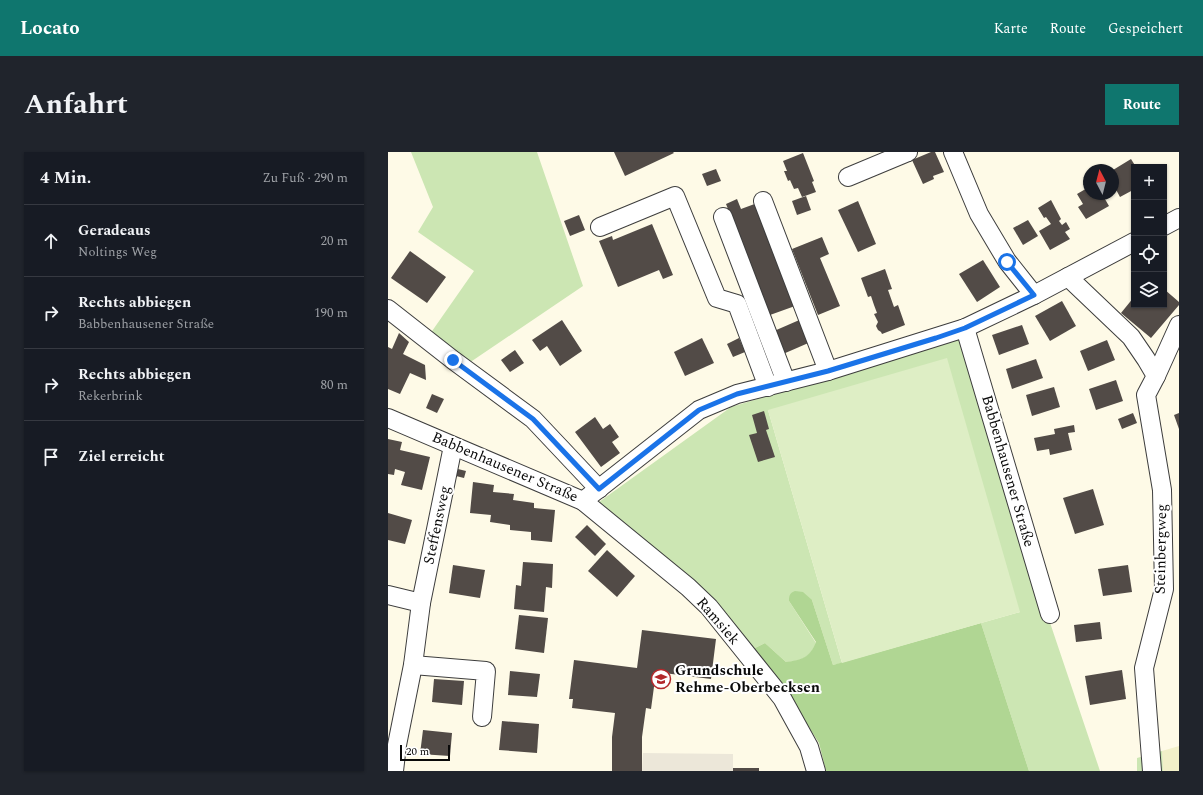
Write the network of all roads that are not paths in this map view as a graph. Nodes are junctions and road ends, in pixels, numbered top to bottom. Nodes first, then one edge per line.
1 (908, 152) edge
2 (953, 152) edge
3 (848, 178) dead end
4 (763, 201) dead end
5 (723, 217) dead end
6 (1179, 218) edge
7 (1167, 224) edge
8 (600, 227) dead end
9 (1131, 244) edge
10 (1068, 277) junction
11 (1034, 295) junction
12 (388, 309) edge
13 (1179, 325) edge
14 (965, 328) junction
15 (828, 371) junction
16 (1156, 376) junction
17 (786, 382) junction
18 (768, 387) junction
19 (388, 418) edge
20 (453, 446) junction
21 (599, 489) junction
22 (583, 501) junction
23 (1171, 589) edge
24 (388, 595) edge
25 (420, 603) junction
26 (1050, 614) dead end
27 (413, 665) junction
28 (482, 717) dead end
29 (394, 771) edge
30 (816, 771) edge
31 (1152, 771) edge

1 - 3 street
2 - 11 street
4 - 15 street
5 - 17 street
6 - 7 street
8 - 18 street
9 - 10 street, Babbenhausener Straße
10 - 11 street, Babbenhausener Straße
10 - 16 street
11 - 14 street, Babbenhausener Straße
12 - 21 street
13 - 16 street, Steinbergweg
14 - 15 street, Babbenhausener Straße
14 - 26 street, Babbenhausener Straße
15 - 17 street, Babbenhausener Straße
16 - 23 street, Steinbergweg
17 - 18 street, Babbenhausener Straße
18 - 21 street, Babbenhausener Straße
19 - 20 street, Babbenhausener Straße
20 - 22 street, Babbenhausener Straße
20 - 25 street, Steffensweg
21 - 22 street, Babbenhausener Straße
22 - 30 street, Ramsiek
23 - 31 street, Steinbergweg
24 - 25 street
25 - 27 street, Steffensweg
27 - 28 street
27 - 29 street, Steffensweg

